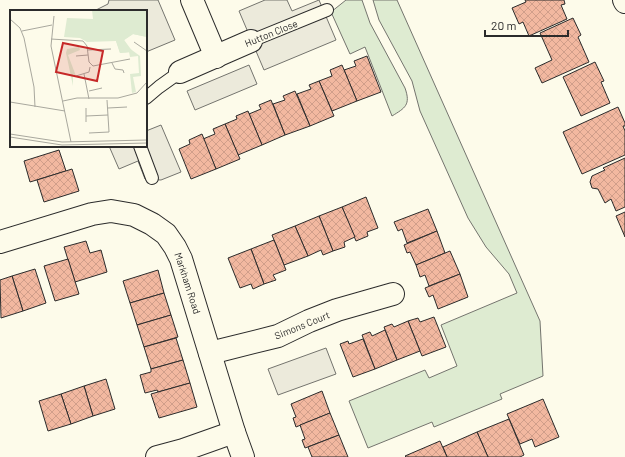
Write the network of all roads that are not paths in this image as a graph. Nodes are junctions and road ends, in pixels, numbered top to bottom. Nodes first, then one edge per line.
1 (192, 0) edge
2 (327, 10) dead end
3 (251, 41) joint
4 (216, 57) junction
5 (180, 72) joint
6 (147, 97) edge
7 (140, 147) edge
8 (152, 178) dead end
9 (0, 242) edge
10 (393, 294) dead end
11 (210, 352) junction
12 (234, 432) junction
13 (157, 457) edge
14 (243, 457) edge

1 - 4 street
2 - 3 lane, Hutton Close
3 - 4 street, Hutton Close
4 - 5 street, Hutton Close
5 - 6 lane, Hutton Close
7 - 8 lane
9 - 11 street, Markham Road
10 - 11 street, Simons Court
11 - 12 street, Markham Road
12 - 13 street
12 - 14 street, Markham Road

